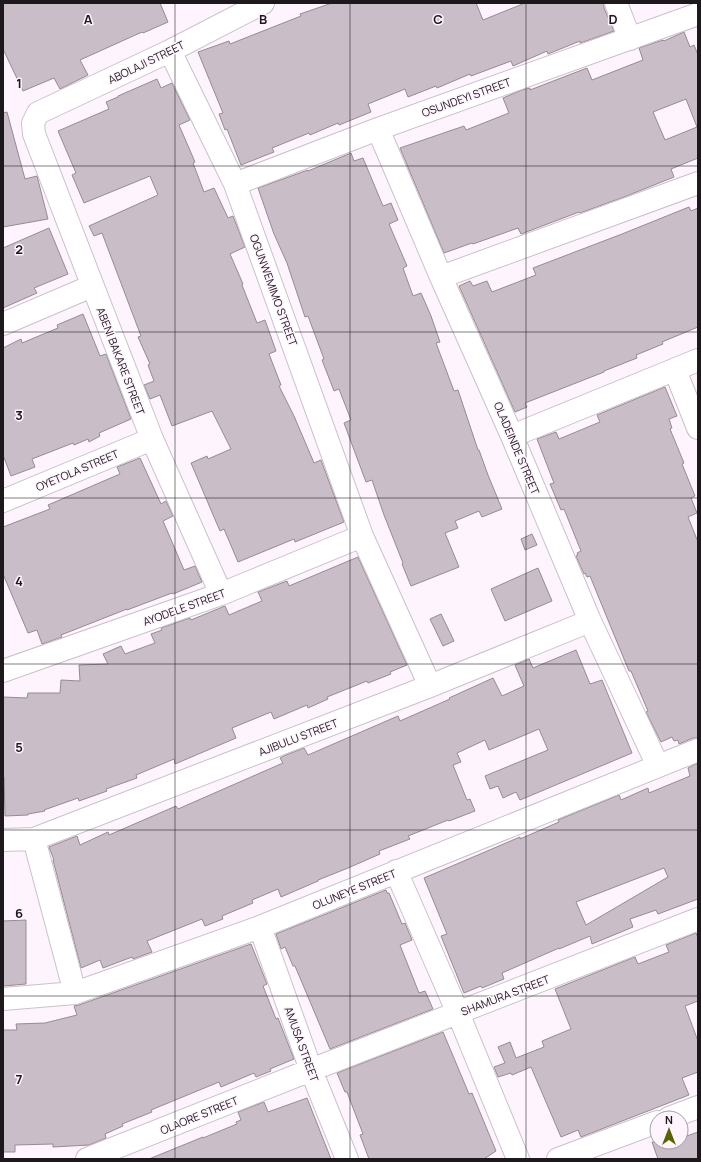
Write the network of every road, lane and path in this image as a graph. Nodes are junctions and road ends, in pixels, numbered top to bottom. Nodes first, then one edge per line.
1 (263, 3) edge
2 (616, 3) edge
3 (698, 14) edge
4 (630, 39) junction
5 (170, 51) junction
6 (33, 123) joint
7 (378, 129) junction
8 (235, 184) junction
9 (698, 184) edge
10 (441, 277) junction
11 (92, 286) junction
12 (3, 324) edge
13 (698, 360) edge
14 (675, 370) junction
15 (698, 428) edge
16 (512, 436) junction
17 (152, 439) junction
18 (3, 501) edge
19 (362, 536) junction
20 (221, 594) junction
21 (590, 621) junction
22 (3, 671) edge
23 (430, 686) junction
24 (698, 750) edge
25 (658, 766) junction
26 (34, 839) junction
27 (3, 840) edge
28 (396, 872) junction
29 (698, 919) edge
30 (260, 927) junction
31 (75, 993) junction
32 (3, 999) edge
33 (458, 1013) junction
34 (311, 1070) junction
35 (649, 1125) edge
36 (87, 1159) edge
37 (347, 1159) edge
38 (518, 1159) edge
39 (558, 1159) edge

1 - 5 street, ABOLAJI STREET
2 - 4 street
3 - 4 street, OSUNDEYI STREET
4 - 7 street, OSUNDEYI STREET
5 - 6 street, ABOLAJI STREET
5 - 8 street, OGUNWEMIMO STREET
6 - 11 street, ABENI BAKARE STREET
7 - 8 street, OSUNDEYI STREET
7 - 10 street, OLADEINDE STREET
8 - 19 street, OGUNWEMIMO STREET
9 - 10 street
10 - 16 street, OLADEINDE STREET
11 - 12 street
11 - 17 street, ABENI BAKARE STREET
13 - 14 street
14 - 15 street
14 - 16 street
16 - 21 street, OLADEINDE STREET
17 - 18 street, OYETOLA STREET
17 - 20 street, ABENI BAKARE STREET
19 - 20 street, AYODELE STREET
19 - 23 street, OGUNWEMIMO STREET
20 - 22 street, AYODELE STREET
21 - 23 street, AJIBULU STREET
21 - 25 street, OLADEINDE STREET
23 - 26 street, AJIBULU STREET
24 - 25 street, OLUNEYE STREET
25 - 28 street, OLUNEYE STREET
26 - 27 street, AJIBULU STREET
26 - 31 street
28 - 30 street, OLUNEYE STREET
28 - 33 street
29 - 33 street, SHAMURA STREET
30 - 31 street, OLUNEYE STREET
30 - 34 street, AMUSA STREET
31 - 32 street, OLUNEYE STREET
33 - 34 street, SHAMURA STREET
33 - 38 street
34 - 36 street, OLAORE STREET
34 - 37 street, AMUSA STREET
35 - 39 street

